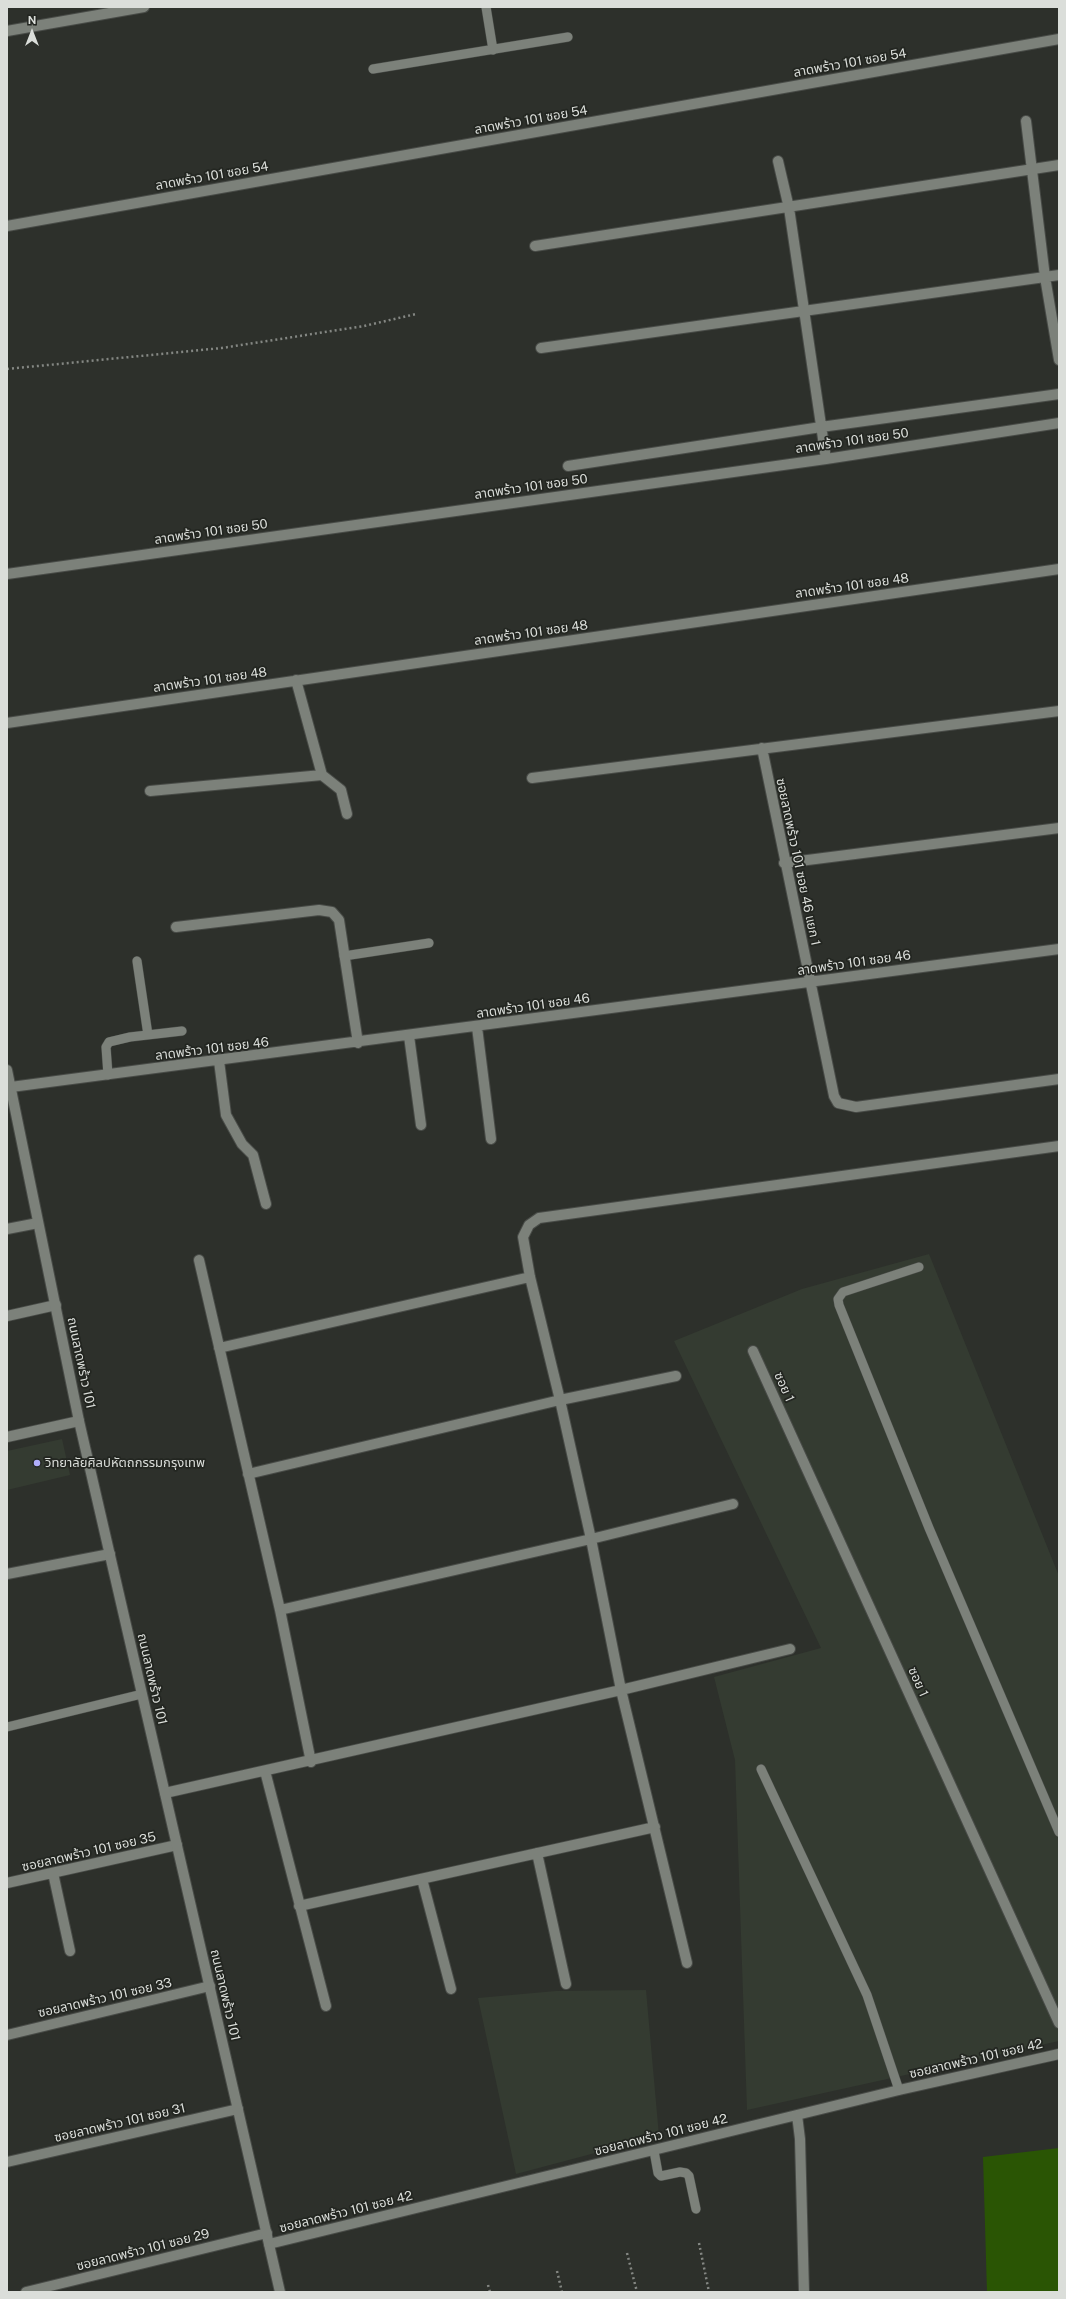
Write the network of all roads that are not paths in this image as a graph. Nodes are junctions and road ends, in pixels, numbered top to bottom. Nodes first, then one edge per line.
1 (144, 7) edge
2 (486, 7) edge
3 (7, 31) edge
4 (568, 38) dead end
5 (1059, 39) edge
6 (493, 50) junction
7 (374, 69) dead end
8 (1026, 121) dead end
9 (778, 161) dead end
10 (1059, 164) edge
11 (1032, 169) junction
12 (789, 208) junction
13 (7, 226) edge
14 (535, 246) dead end
15 (1059, 275) edge
16 (1045, 277) junction
17 (804, 310) junction
18 (541, 348) dead end
19 (1059, 360) edge
20 (1059, 394) edge
21 (1059, 424) edge
22 (821, 428) junction
23 (826, 459) junction
24 (568, 466) dead end
25 (1059, 569) edge
26 (7, 574) edge
27 (296, 680) junction
28 (1059, 711) edge
29 (7, 723) edge
30 (762, 748) junction
31 (322, 775) junction
32 (532, 778) dead end
33 (150, 791) dead end
34 (347, 814) dead end
35 (1059, 828) edge
36 (784, 863) junction
37 (176, 927) dead end
38 (429, 943) dead end
39 (1059, 949) edge
40 (344, 956) junction
41 (137, 961) dead end
42 (810, 982) junction
43 (477, 1027) junction
44 (182, 1032) dead end
45 (148, 1035) junction
46 (409, 1036) junction
47 (358, 1043) junction
48 (218, 1061) junction
49 (7, 1070) edge
50 (108, 1075) junction
51 (1059, 1079) edge
52 (11, 1087) junction
53 (421, 1125) dead end
54 (491, 1139) dead end
55 (1059, 1146) edge
56 (266, 1204) dead end
57 (38, 1222) junction
58 (7, 1229) edge
59 (199, 1260) dead end
60 (918, 1267) dead end
61 (530, 1277) junction
62 (56, 1306) junction
63 (7, 1316) edge
64 (219, 1348) junction
65 (754, 1351) dead end
66 (676, 1376) dead end
67 (560, 1400) junction
68 (79, 1421) junction
69 (7, 1437) edge
70 (248, 1474) junction
71 (733, 1504) dead end
72 (591, 1539) junction
73 (110, 1554) junction
74 (7, 1574) edge
75 (280, 1610) junction
76 (790, 1648) dead end
77 (621, 1690) junction
78 (142, 1694) junction
79 (7, 1727) edge
80 (312, 1762) junction
81 (761, 1769) dead end
82 (265, 1771) junction
83 (165, 1793) junction
84 (654, 1827) junction
85 (1059, 1832) edge
86 (177, 1845) junction
87 (537, 1853) junction
88 (54, 1873) junction
89 (422, 1879) junction
90 (7, 1883) edge
91 (299, 1906) junction
92 (70, 1951) dead end
93 (687, 1963) dead end
94 (566, 1984) dead end
95 (210, 1986) junction
96 (450, 1989) dead end
97 (326, 2006) dead end
98 (1059, 2023) edge
99 (7, 2034) edge
100 (1059, 2054) edge
101 (899, 2090) junction
102 (238, 2109) junction
103 (797, 2115) junction
104 (654, 2151) junction
105 (7, 2162) edge
106 (696, 2209) dead end
107 (267, 2233) junction
108 (269, 2244) junction
109 (26, 2292) edge
110 (280, 2292) edge
111 (804, 2292) edge

1 - 3 street
2 - 6 lane
4 - 6 lane
5 - 13 street, ลาดพร้าว 101 ซอย 54
6 - 7 lane
8 - 11 street
9 - 12 street
10 - 11 street
11 - 12 street
11 - 16 street
12 - 14 street
12 - 17 street
15 - 16 street
16 - 17 street
16 - 19 street
17 - 18 street
17 - 22 street
20 - 22 street
21 - 23 street, ลาดพร้าว 101 ซอย 50
22 - 23 street
22 - 24 street
23 - 26 street, ลาดพร้าว 101 ซอย 50
25 - 27 street, ลาดพร้าว 101 ซอย 48
27 - 29 street, ลาดพร้าว 101 ซอย 48
27 - 31 street
28 - 30 street
30 - 32 street
30 - 36 street, ซอยลาดพร้าว 101 ซอย 46 แยก 1
31 - 33 street
31 - 34 street
35 - 36 street
36 - 42 street, ซอยลาดพร้าว 101 ซอย 46 แยก 1
37 - 40 street
38 - 40 lane
39 - 42 street, ลาดพร้าว 101 ซอย 46
40 - 47 street
41 - 45 lane
42 - 43 street, ลาดพร้าว 101 ซอย 46
42 - 51 street, ซอยลาดพร้าว 101 ซอย 46 แยก 1
43 - 46 street, ลาดพร้าว 101 ซอย 46
43 - 54 street
44 - 45 lane
45 - 50 lane
46 - 47 street, ลาดพร้าว 101 ซอย 46
46 - 53 street
47 - 48 street, ลาดพร้าว 101 ซอย 46
48 - 50 street, ลาดพร้าว 101 ซอย 46
48 - 56 street
49 - 52 street, ถนนลาดพร้าว 101
50 - 52 street, ลาดพร้าว 101 ซอย 46
52 - 57 street, ถนนลาดพร้าว 101
55 - 61 street
57 - 58 street
57 - 62 street, ถนนลาดพร้าว 101
59 - 64 street
60 - 85 lane
61 - 64 street
61 - 67 street
62 - 63 street
62 - 68 street, ถนนลาดพร้าว 101
64 - 70 street
65 - 98 street, ซอย 1
66 - 67 street
67 - 70 street
67 - 72 street
68 - 69 street
68 - 73 street, ถนนลาดพร้าว 101
70 - 75 street
71 - 72 street
72 - 75 street
72 - 77 street
73 - 74 street
73 - 78 street, ถนนลาดพร้าว 101
75 - 80 street
76 - 77 street
77 - 80 street
77 - 84 street
78 - 79 lane
78 - 83 street, ถนนลาดพร้าว 101
80 - 82 street
81 - 101 lane
82 - 83 street
82 - 91 street
83 - 86 street, ถนนลาดพร้าว 101
84 - 87 street
84 - 93 street
86 - 88 street, ซอยลาดพร้าว 101 ซอย 35
86 - 95 street, ถนนลาดพร้าว 101
87 - 89 street
87 - 94 street
88 - 90 street, ซอยลาดพร้าว 101 ซอย 35
88 - 92 street
89 - 91 street
89 - 96 street
91 - 97 street
95 - 99 street, ซอยลาดพร้าว 101 ซอย 33
95 - 102 street, ถนนลาดพร้าว 101
100 - 101 street, ซอยลาดพร้าว 101 ซอย 42
101 - 103 street, ซอยลาดพร้าว 101 ซอย 42
102 - 105 street, ซอยลาดพร้าว 101 ซอย 31
102 - 107 street, ถนนลาดพร้าว 101
103 - 104 street, ซอยลาดพร้าว 101 ซอย 42
103 - 111 street
104 - 106 lane
104 - 108 street, ซอยลาดพร้าว 101 ซอย 42
107 - 108 street, ถนนลาดพร้าว 101
107 - 109 street, ซอยลาดพร้าว 101 ซอย 29
108 - 110 street, ถนนลาดพร้าว 101

